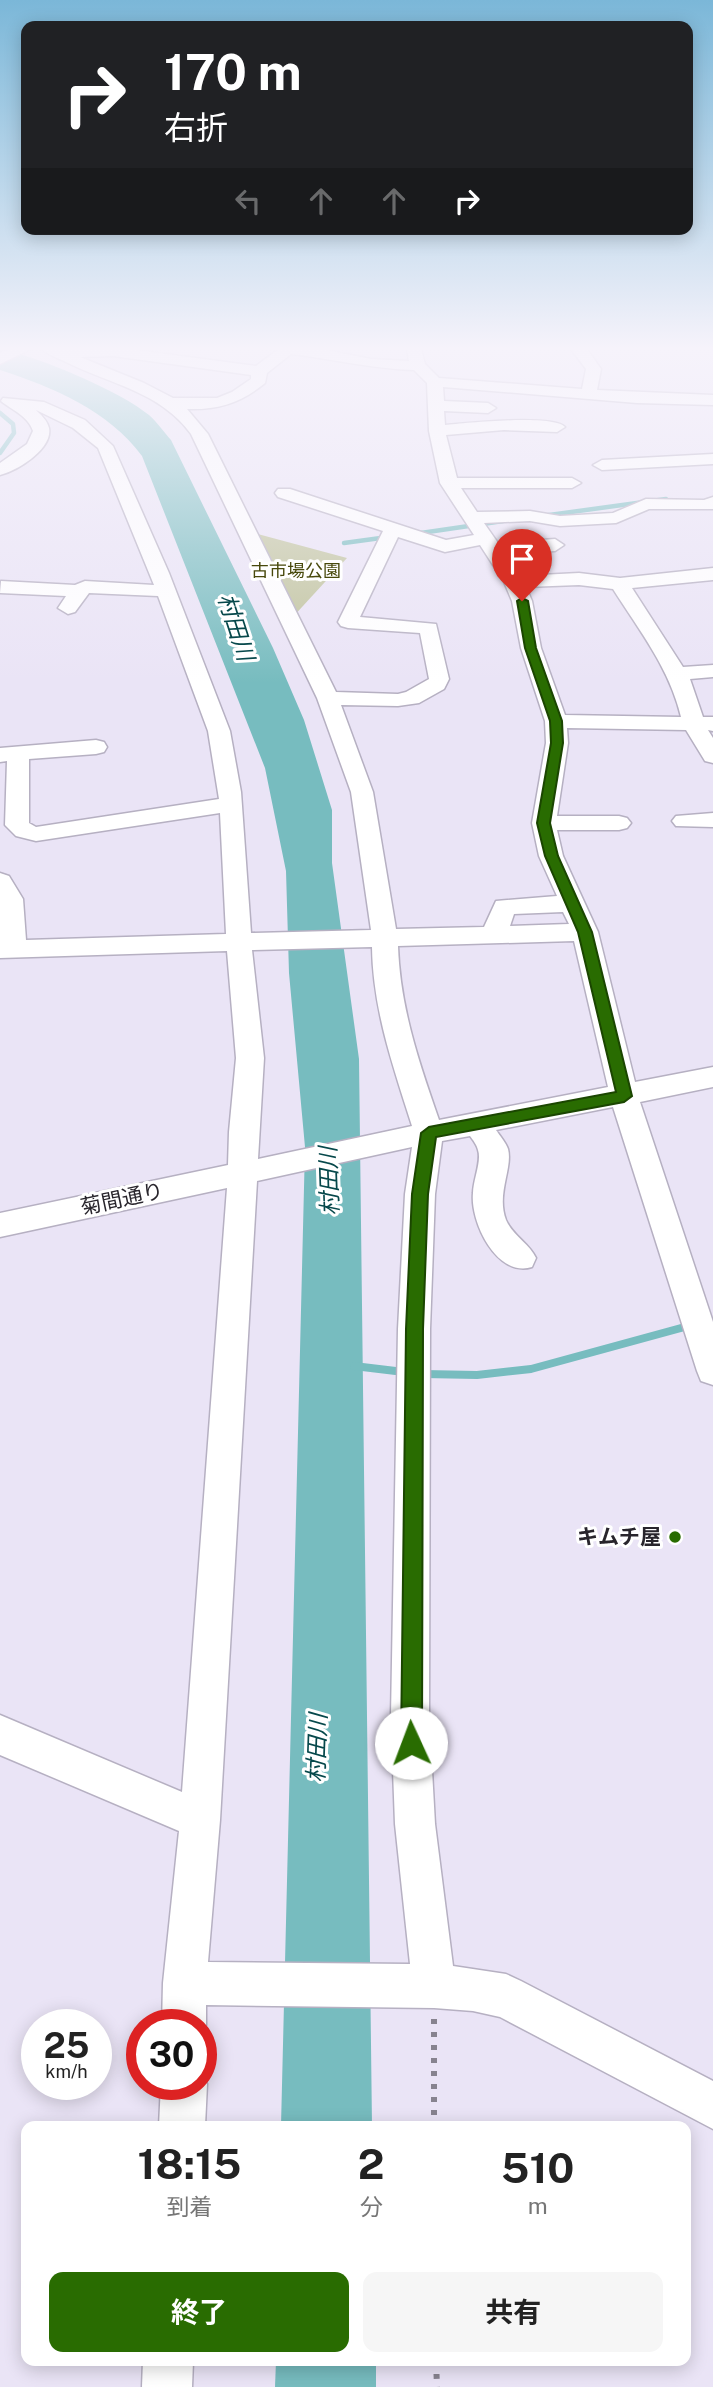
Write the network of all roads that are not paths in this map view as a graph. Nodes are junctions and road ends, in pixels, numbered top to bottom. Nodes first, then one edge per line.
1 (17, 460) edge
2 (111, 460) edge
3 (211, 460) edge
4 (444, 460) edge
5 (687, 460) edge
6 (602, 465) dead end
7 (0, 470) edge
8 (713, 477) edge
9 (449, 483) junction
10 (572, 483) dead end
11 (284, 493) dead end
12 (713, 502) edge
13 (468, 513) junction
14 (393, 529) junction
15 (490, 544) junction
16 (555, 546) dead end
17 (713, 574) edge
18 (514, 582) junction
19 (620, 584) junction
20 (1, 587) edge
21 (79, 591) junction
22 (166, 591) junction
23 (68, 608) dead end
24 (713, 671) edge
25 (677, 674) junction
26 (328, 698) junction
27 (556, 721) junction
28 (704, 725) edge
29 (96, 747) dead end
30 (9, 754) edge
31 (713, 756) edge
32 (231, 804) junction
33 (713, 820) edge
34 (684, 821) dead end
35 (544, 823) junction
36 (619, 823) dead end
37 (24, 831) junction
38 (0, 844) edge
39 (0, 881) edge
40 (574, 903) junction
41 (585, 932) junction
42 (494, 934) junction
43 (385, 938) junction
44 (239, 943) junction
45 (7, 949) edge
46 (713, 1077) edge
47 (624, 1096) junction
48 (478, 1124) junction
49 (429, 1133) junction
50 (243, 1173) junction
51 (0, 1225) edge
52 (522, 1258) dead end
53 (713, 1371) edge
54 (0, 1735) edge
55 (200, 1820) junction
56 (185, 1983) junction
57 (434, 1986) junction
58 (184, 2009) edge
59 (183, 2100) edge
60 (713, 2106) edge
61 (182, 2121) edge
62 (168, 2366) edge
63 (167, 2387) edge

1 - 7 street
2 - 22 street
3 - 26 street
4 - 9 street
5 - 6 street
8 - 13 street
9 - 10 street
9 - 13 street
11 - 14 street
12 - 13 street
13 - 15 street
14 - 15 street
14 - 26 street
15 - 16 street
15 - 18 street
17 - 19 street
18 - 19 street
18 - 27 street
19 - 25 street
20 - 21 street
21 - 22 street
21 - 23 street
22 - 32 street
24 - 25 street
25 - 28 street
26 - 43 street
27 - 28 street
27 - 35 street
28 - 31 street
29 - 30 street
30 - 37 street
32 - 37 street
32 - 44 street
33 - 34 street
35 - 36 street
35 - 40 street
37 - 38 street
39 - 45 street
40 - 41 street
40 - 42 street
41 - 42 street
41 - 47 street
42 - 43 street
43 - 44 street
43 - 49 street
44 - 45 street
44 - 50 street
46 - 47 street, 菊間通り
47 - 48 street, 菊間通り
47 - 53 street
48 - 49 street, 菊間通り
48 - 52 street
49 - 50 street, 菊間通り
49 - 57 street
50 - 51 street, 菊間通り
50 - 55 street
54 - 55 street
55 - 56 street
56 - 57 street
56 - 58 street
57 - 60 street
59 - 61 street
62 - 63 street

